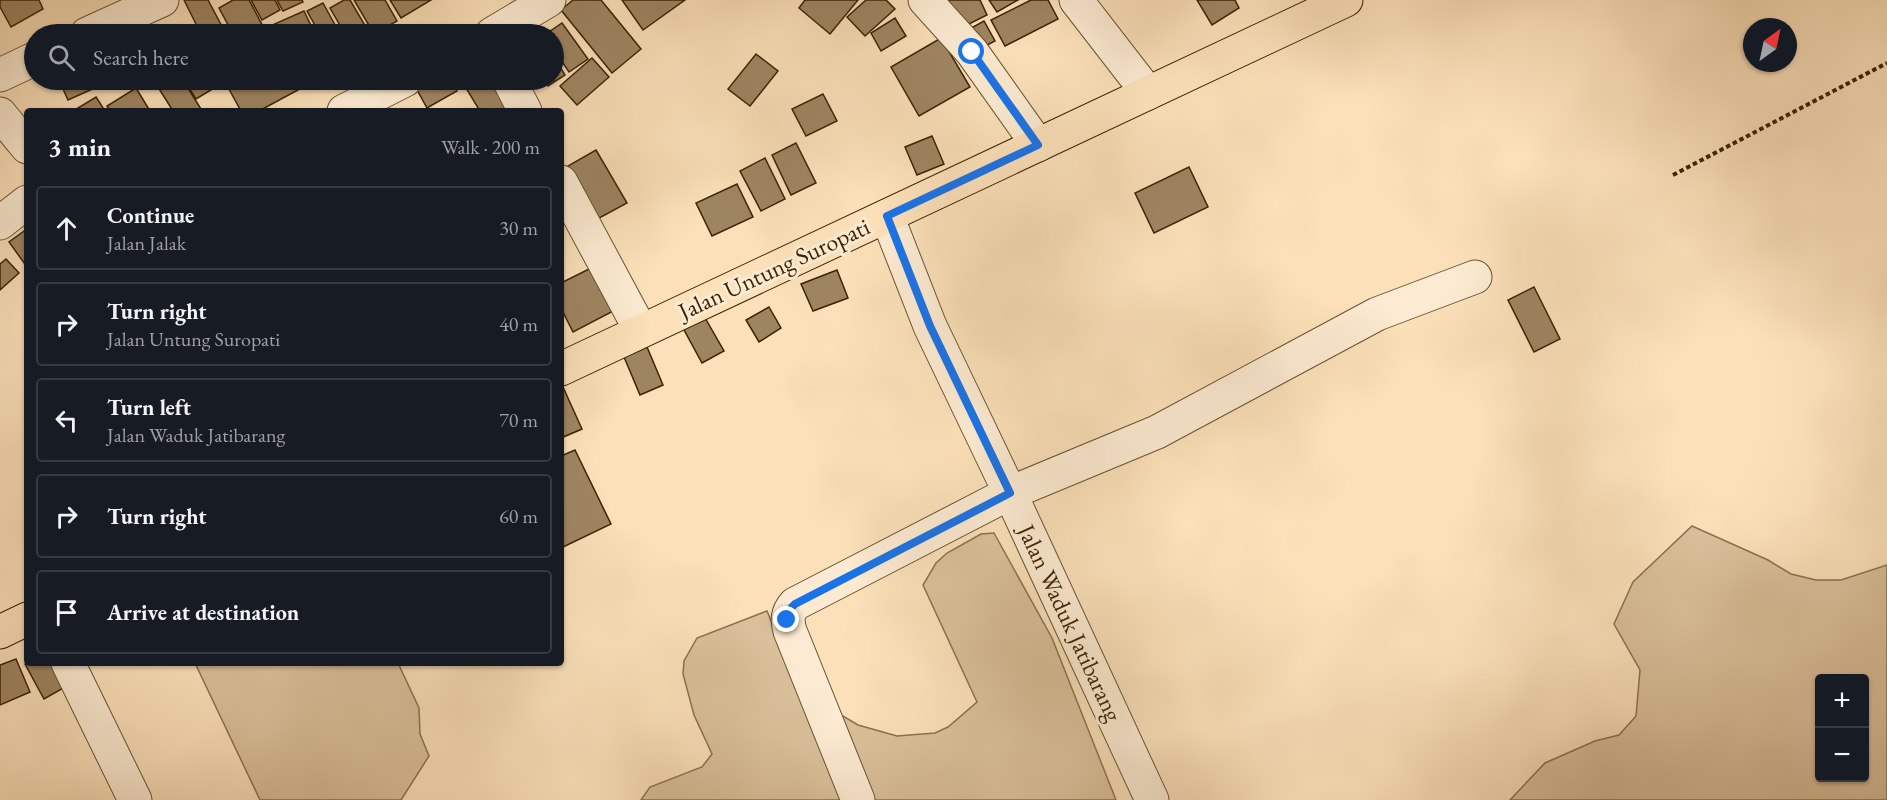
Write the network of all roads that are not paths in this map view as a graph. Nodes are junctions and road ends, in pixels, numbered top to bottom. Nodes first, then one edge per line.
1 (162, 0) edge
2 (549, 0) edge
3 (926, 0) edge
4 (1076, 0) edge
5 (1346, 0) edge
6 (109, 24) edge
7 (509, 24) edge
8 (24, 64) edge
9 (0, 75) edge
10 (385, 90) edge
11 (513, 90) edge
12 (1148, 93) junction
13 (350, 108) edge
14 (523, 108) edge
15 (0, 114) edge
16 (24, 143) edge
17 (1038, 145) junction
18 (564, 188) edge
19 (24, 204) edge
20 (887, 216) junction
21 (0, 223) edge
22 (1475, 277) dead end
23 (641, 331) junction
24 (564, 368) edge
25 (1010, 493) junction
26 (24, 620) edge
27 (0, 632) edge
28 (69, 666) edge
29 (135, 800) edge
30 (858, 800) edge
31 (1152, 800) edge

1 - 6 street
2 - 7 street
3 - 17 street
4 - 12 street
5 - 12 main road, Jalan Untung Suropati
8 - 9 street
10 - 13 street
11 - 14 street
12 - 17 main road, Jalan Untung Suropati
15 - 16 street
17 - 20 main road, Jalan Untung Suropati
18 - 23 street
19 - 21 street
20 - 23 main road, Jalan Untung Suropati
20 - 25 street, Jalan Waduk Jatibarang
22 - 25 street
23 - 24 main road, Jalan Untung Suropati
25 - 30 street
25 - 31 street, Jalan Waduk Jatibarang
26 - 27 main road
28 - 29 street

